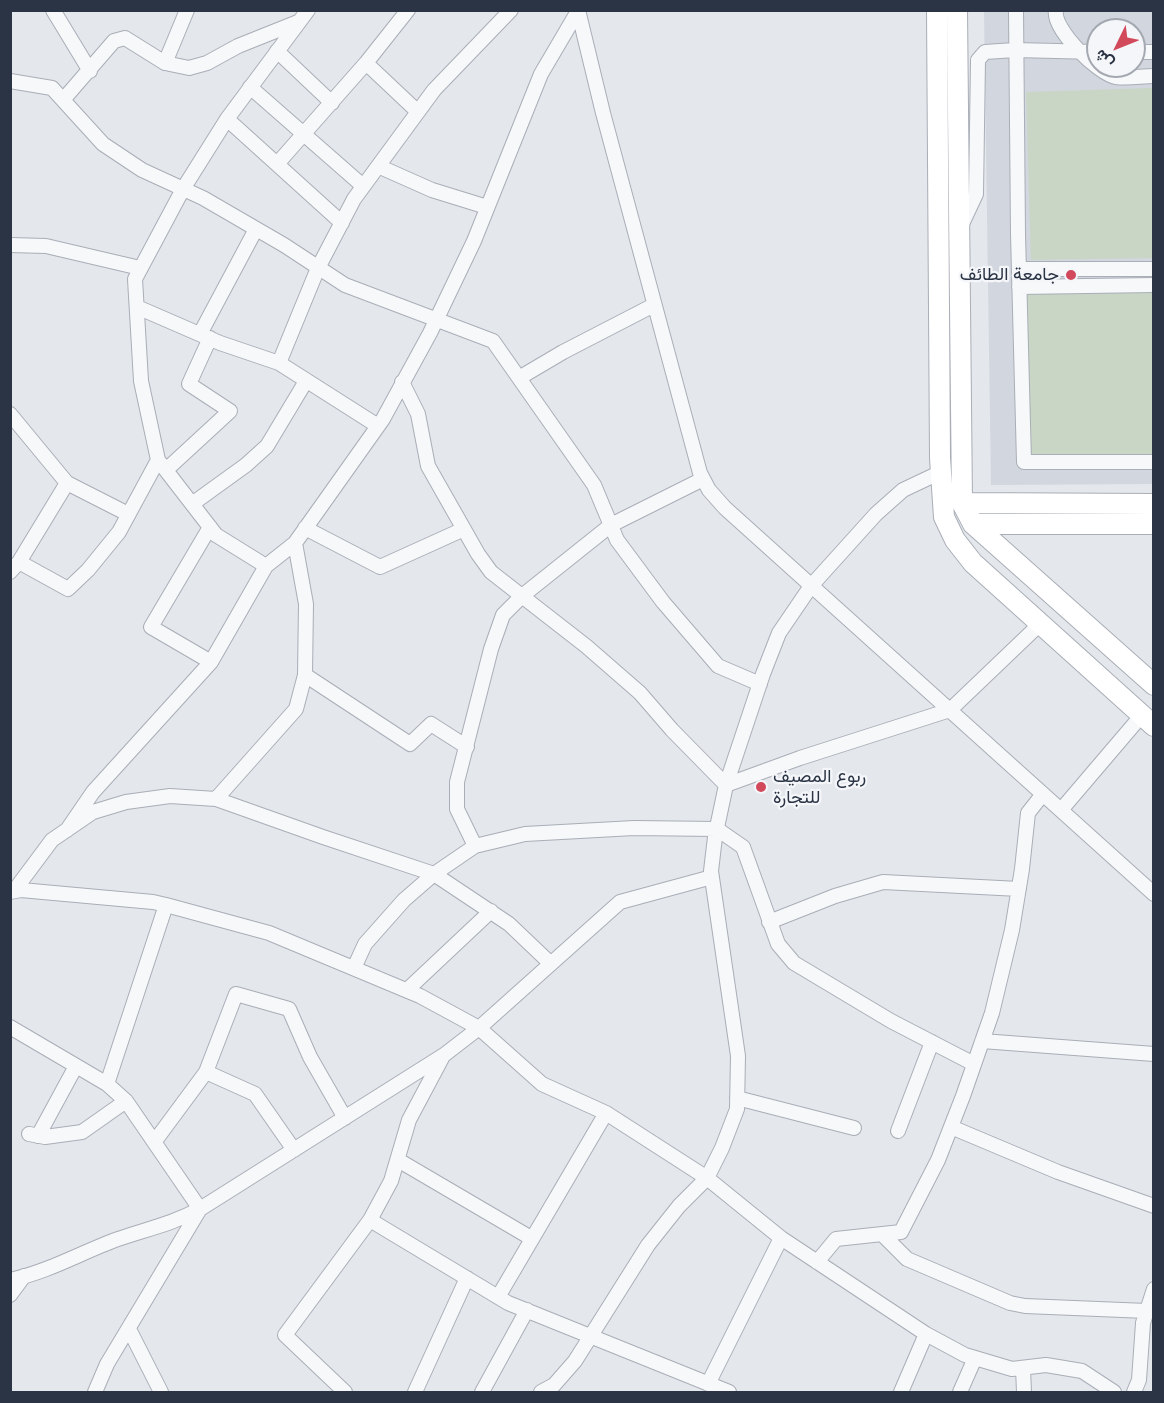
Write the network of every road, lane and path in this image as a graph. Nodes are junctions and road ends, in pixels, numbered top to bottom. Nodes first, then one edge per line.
1 (53, 10) edge
2 (187, 10) edge
3 (408, 10) edge
4 (511, 10) edge
5 (937, 10) edge
6 (957, 10) edge
7 (1016, 10) edge
8 (1056, 10) edge
9 (578, 11) edge
10 (304, 16) edge
11 (1015, 50) junction
12 (277, 51) junction
13 (1082, 52) junction
14 (1086, 52) edge
15 (165, 63) junction
16 (366, 63) junction
17 (90, 71) junction
18 (1154, 76) edge
19 (10, 81) edge
20 (250, 87) junction
21 (63, 100) junction
22 (332, 103) junction
23 (418, 112) junction
24 (227, 119) junction
25 (304, 134) junction
26 (277, 164) junction
27 (378, 166) junction
28 (363, 186) junction
29 (183, 189) junction
30 (487, 207) junction
31 (342, 223) junction
32 (256, 229) junction
33 (959, 231) junction
34 (10, 245) edge
35 (140, 268) junction
36 (318, 268) junction
37 (1019, 269) junction
38 (1154, 269) edge
39 (1154, 285) edge
40 (1019, 287) junction
41 (654, 304) junction
42 (137, 308) junction
43 (436, 321) junction
44 (205, 336) junction
45 (279, 363) junction
46 (519, 378) junction
47 (306, 381) junction
48 (402, 382) junction
49 (10, 414) edge
50 (378, 426) junction
51 (1154, 462) edge
52 (162, 465) junction
53 (941, 472) junction
54 (703, 479) junction
55 (67, 483) junction
56 (962, 503) junction
57 (192, 504) junction
58 (1154, 504) edge
59 (128, 514) junction
60 (973, 524) junction
61 (1154, 524) edge
62 (611, 525) junction
63 (210, 527) junction
64 (305, 528) junction
65 (464, 529) junction
66 (294, 543) junction
67 (266, 566) junction
68 (15, 567) edge
69 (811, 586) junction
70 (522, 596) junction
71 (1040, 624) junction
72 (211, 663) junction
73 (305, 675) junction
74 (760, 684) junction
75 (1154, 685) edge
76 (950, 710) junction
77 (1148, 721) edge
78 (467, 747) junction
79 (726, 786) junction
80 (1042, 794) junction
81 (216, 799) junction
82 (1061, 810) junction
83 (67, 830) junction
84 (717, 830) junction
85 (475, 846) junction
86 (434, 874) junction
87 (712, 877) junction
88 (1019, 889) junction
89 (12, 892) edge
90 (1154, 894) edge
91 (166, 905) junction
92 (491, 911) junction
93 (769, 922) junction
94 (550, 963) junction
95 (354, 968) junction
96 (407, 990) junction
97 (10, 1026) edge
98 (479, 1028) junction
99 (982, 1041) junction
100 (932, 1042) junction
101 (1154, 1054) edge
102 (444, 1055) junction
103 (974, 1064) junction
104 (76, 1066) junction
105 (206, 1071) junction
106 (107, 1084) junction
107 (738, 1098) junction
108 (126, 1101) junction
109 (606, 1113) junction
110 (345, 1118) junction
111 (951, 1127) junction
112 (854, 1128) dead end
113 (898, 1131) dead end
114 (155, 1141) junction
115 (294, 1150) junction
116 (398, 1160) junction
117 (707, 1178) junction
118 (1154, 1206) edge
119 (200, 1209) junction
120 (370, 1220) junction
121 (883, 1235) junction
122 (531, 1238) junction
123 (781, 1238) junction
124 (817, 1262) junction
125 (17, 1278) edge
126 (467, 1278) junction
127 (1154, 1289) edge
128 (10, 1295) edge
129 (498, 1297) junction
130 (528, 1310) junction
131 (1147, 1311) junction
132 (129, 1329) junction
133 (926, 1334) junction
134 (590, 1336) junction
135 (975, 1358) junction
136 (1023, 1368) junction
137 (708, 1384) junction
138 (95, 1392) edge
139 (161, 1392) edge
140 (345, 1392) edge
141 (415, 1392) edge
142 (482, 1392) edge
143 (541, 1392) edge
144 (729, 1392) edge
145 (901, 1392) edge
146 (960, 1392) edge
147 (1024, 1392) edge
148 (1114, 1392) edge
149 (1134, 1392) edge

1 - 17 street
2 - 15 street
3 - 16 street
4 - 23 street
5 - 53 main road
6 - 33 main road
7 - 11 street
8 - 13 street
9 - 30 street
9 - 41 street
10 - 12 street
10 - 15 street
11 - 13 street
11 - 33 street
11 - 37 street
12 - 20 street
12 - 22 street
13 - 14 street
13 - 18 street
15 - 17 street
16 - 22 street
16 - 23 street
17 - 21 street
19 - 21 street
20 - 24 street
20 - 25 street
21 - 29 street
22 - 25 street
23 - 27 street
24 - 26 street
24 - 29 street
25 - 26 street
25 - 28 street
26 - 31 street
27 - 28 street
27 - 30 street
28 - 31 street
29 - 32 street
29 - 35 street
30 - 43 street
31 - 36 street
32 - 36 street
32 - 44 street
33 - 56 main road
34 - 35 street
35 - 42 street
36 - 43 street
36 - 45 street
37 - 38 street
37 - 40 street
39 - 40 street
40 - 51 street
41 - 46 street
41 - 54 street
42 - 44 street
42 - 52 street
43 - 46 street
43 - 48 street
44 - 45 street
44 - 52 street
45 - 47 street
46 - 62 street
47 - 50 street
47 - 57 street
48 - 50 street
48 - 65 street
49 - 55 street
50 - 64 street
52 - 57 street
52 - 59 street
53 - 69 street
53 - 71 main road
54 - 62 street
54 - 69 street
55 - 59 street
55 - 68 street
56 - 58 main road
56 - 60 main road
57 - 63 street
59 - 68 street
60 - 61 main road
60 - 75 main road
62 - 70 street
62 - 74 street
63 - 67 street
63 - 72 street
64 - 65 street
64 - 66 street
65 - 70 street
66 - 67 street
66 - 73 street
67 - 72 street
69 - 74 street
69 - 76 street
70 - 78 street
70 - 79 street
71 - 76 street
71 - 77 main road
72 - 83 street
73 - 78 street
73 - 81 street
74 - 79 street
76 - 79 street
76 - 80 street
77 - 82 street
78 - 85 street
79 - 84 street
80 - 82 street
80 - 88 street
81 - 83 street
81 - 86 street
82 - 90 street
83 - 89 street
84 - 85 street
84 - 87 street
84 - 93 street
85 - 86 street
86 - 92 street
86 - 95 street
87 - 94 street
87 - 107 street
88 - 93 street
88 - 99 street
89 - 91 street
91 - 95 street
91 - 106 street
92 - 94 street
92 - 96 street
93 - 100 street
94 - 98 street
95 - 96 street
96 - 98 street
97 - 104 street
98 - 102 street
98 - 109 street
99 - 101 street
99 - 103 street
100 - 103 street
100 - 113 street
102 - 110 street
102 - 116 street
103 - 111 street
104 - 106 street
104 - 108 street
105 - 110 street
105 - 114 street
105 - 115 street
106 - 108 street
107 - 112 street
107 - 117 street
108 - 114 street
109 - 117 street
109 - 122 street
110 - 115 street
111 - 118 street
111 - 121 street
114 - 119 street
115 - 119 street
116 - 120 street
116 - 122 street
117 - 123 street
117 - 134 street
119 - 125 street
119 - 132 street
120 - 126 street
120 - 140 street
121 - 124 street
121 - 131 street
122 - 129 street
123 - 124 street
123 - 137 street
124 - 133 street
125 - 128 street
126 - 129 street
126 - 141 street
127 - 131 street
129 - 130 street
130 - 134 street
130 - 142 street
131 - 149 street
132 - 138 street
132 - 139 street
133 - 135 street
133 - 145 street
134 - 137 street
134 - 143 street
135 - 136 street
135 - 146 street
136 - 147 street
136 - 148 street
137 - 144 street

